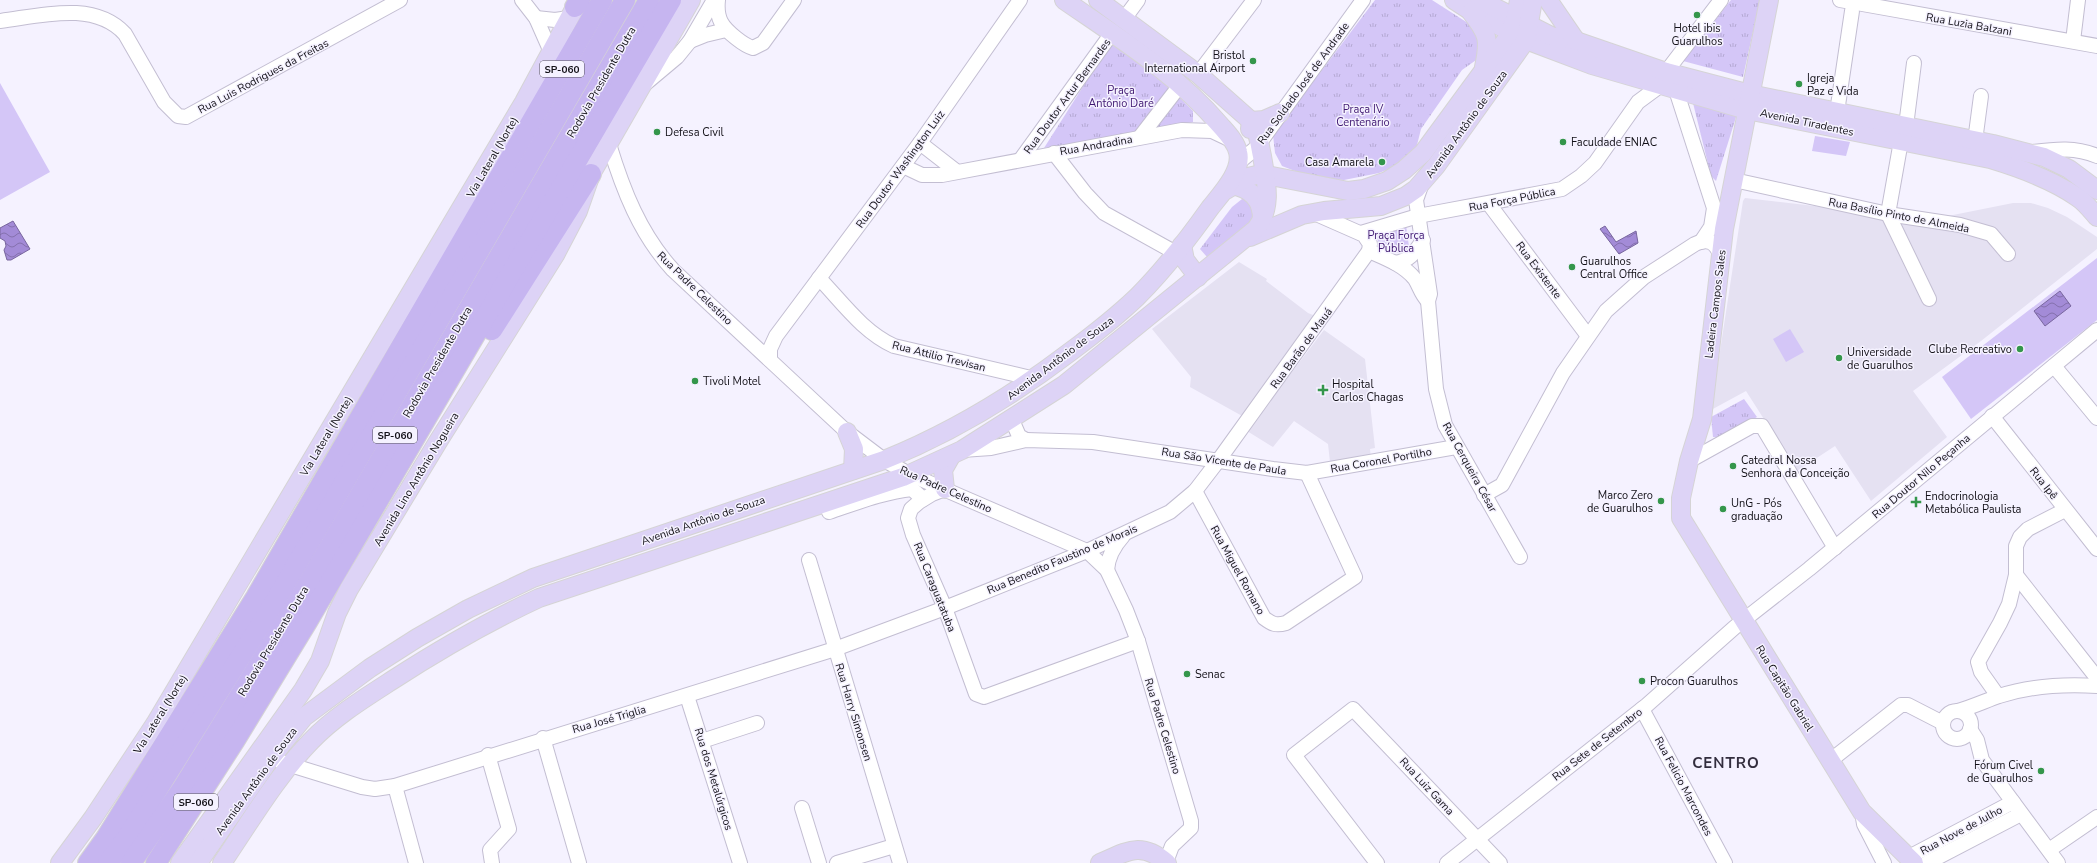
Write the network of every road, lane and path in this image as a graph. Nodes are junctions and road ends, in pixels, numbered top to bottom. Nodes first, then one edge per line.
1 (400, 0) edge
2 (522, 0) edge
3 (602, 0) edge
4 (625, 0) edge
5 (649, 0) edge
6 (670, 0) edge
7 (690, 0) edge
8 (714, 0) edge
9 (718, 0) edge
10 (794, 0) edge
11 (1020, 0) edge
12 (1064, 0) edge
13 (1098, 0) edge
14 (1138, 0) edge
15 (1254, 0) edge
16 (1363, 0) edge
17 (1454, 0) edge
18 (1519, 0) edge
19 (1533, 0) edge
20 (1548, 0) edge
21 (1721, 0) edge
22 (1769, 0) edge
23 (1840, 0) edge
24 (2078, 0) edge
25 (1883, 4) edge
26 (576, 6) edge
27 (1475, 6) edge
28 (1852, 10) dead end
29 (536, 18) junction
30 (1124, 19) junction
31 (0, 21) edge
32 (1521, 29) junction
33 (726, 30) junction
34 (1112, 33) junction
35 (690, 41) junction
36 (1576, 41) junction
37 (2073, 41) junction
38 (2097, 46) edge
39 (551, 52) junction
40 (1914, 64) dead end
41 (1483, 72) junction
42 (1198, 74) junction
43 (1638, 78) junction
44 (1668, 82) junction
45 (1181, 84) junction
46 (641, 88) junction
47 (1981, 96) dead end
48 (1638, 102) junction
49 (1749, 102) junction
50 (1836, 112) junction
51 (1280, 113) junction
52 (1251, 121) junction
53 (1904, 134) junction
54 (1140, 137) junction
55 (1233, 141) junction
56 (1975, 141) junction
57 (1260, 142) junction
58 (920, 143) junction
59 (609, 144) junction
60 (1054, 153) junction
61 (2059, 156) junction
62 (2097, 156) edge
63 (1021, 159) junction
64 (1239, 162) junction
65 (903, 166) junction
66 (956, 171) junction
67 (591, 174) junction
68 (1266, 175) junction
69 (1734, 180) junction
70 (1422, 183) junction
71 (1227, 189) junction
72 (2097, 190) edge
73 (1489, 204) junction
74 (1314, 213) junction
75 (1888, 214) junction
76 (1418, 216) junction
77 (2097, 217) edge
78 (1262, 219) junction
79 (1361, 233) junction
80 (1246, 239) junction
81 (1423, 240) junction
82 (1701, 242) junction
83 (1179, 249) junction
84 (1369, 251) junction
85 (1720, 254) junction
86 (2008, 254) dead end
87 (1395, 262) junction
88 (819, 278) junction
89 (1198, 278) junction
90 (1929, 299) dead end
91 (1428, 301) junction
92 (2097, 330) edge
93 (776, 336) junction
94 (1588, 336) junction
95 (752, 343) junction
96 (770, 360) junction
97 (2054, 366) junction
98 (1035, 379) junction
99 (442, 390) junction
100 (1992, 416) junction
101 (2097, 418) edge
102 (1012, 420) junction
103 (847, 432) junction
104 (1026, 440) junction
105 (1230, 445) junction
106 (1456, 447) junction
107 (956, 453) junction
108 (884, 460) junction
109 (1218, 461) junction
110 (1689, 461) junction
111 (1247, 466) junction
112 (853, 470) junction
113 (1307, 472) junction
114 (909, 474) junction
115 (945, 489) junction
116 (1195, 491) junction
117 (1484, 495) junction
118 (1681, 498) joint
119 (923, 499) junction
120 (2066, 510) junction
121 (829, 512) dead end
122 (1125, 534) junction
123 (1835, 548) junction
124 (2097, 549) edge
125 (1087, 551) junction
126 (1520, 557) dead end
127 (809, 560) dead end
128 (1107, 570) junction
129 (2016, 575) junction
130 (943, 603) junction
131 (1743, 621) junction
132 (1138, 642) junction
133 (836, 650) junction
134 (2097, 678) edge
135 (2097, 686) edge
136 (687, 696) junction
137 (1993, 699) junction
138 (1642, 709) junction
139 (1958, 711) junction
140 (1943, 722) junction
141 (758, 723) dead end
142 (1970, 727) junction
143 (543, 738) junction
144 (702, 741) junction
145 (488, 755) junction
146 (270, 759) junction
147 (1831, 760) junction
148 (290, 764) junction
149 (394, 786) junction
150 (2012, 802) junction
151 (802, 808) dead end
152 (1862, 812) junction
153 (2021, 814) junction
154 (2097, 817) edge
155 (1477, 839) junction
156 (894, 846) junction
157 (2049, 850) junction
158 (1912, 860) edge
159 (1167, 862) edge
160 (60, 863) edge
161 (88, 863) edge
162 (108, 863) edge
163 (131, 863) edge
164 (156, 863) edge
165 (180, 863) edge
166 (198, 863) edge
167 (222, 863) edge
168 (416, 863) edge
169 (492, 863) edge
170 (579, 863) edge
171 (740, 863) edge
172 (819, 863) edge
173 (837, 863) edge
174 (900, 863) edge
175 (1100, 863) edge
176 (1377, 863) edge
177 (1447, 863) edge
178 (1500, 863) edge
179 (1726, 863) edge
180 (1884, 863) edge
181 (1927, 863) edge
182 (2058, 863) edge

1 - 31 street, Rua Luis Rodrigues da Freitas
2 - 29 street
3 - 161 highway, SP-060
4 - 162 highway, Rodovia Presidente Dutra / SP-060
5 - 163 highway, Rodovia Presidente Dutra / SP-060
6 - 99 highway, Rodovia Presidente Dutra / SP-060
7 - 46 main road, Avenida Lino Antônio Nogueira
8 - 35 street, Avenida Lino Antônio Nogueira
9 - 33 street
10 - 33 street
11 - 58 street, Rua Doutor Washington Luiz
12 - 34 main road
13 - 30 main road
14 - 30 street
15 - 42 street
16 - 51 street, Rua Soldado José de Andrade
17 - 27 main road
18 - 32 main road
19 - 32 main road
20 - 36 main road
21 - 44 street, Rua Força Pública
22 - 49 main road, Ladeira Campos Sales
23 - 25 street, Rua Luzia Balzani
24 - 37 street
25 - 37 street, Rua Luzia Balzani
26 - 29 street
26 - 39 main road, Via Lateral (Norte)
27 - 32 main road
27 - 41 main road
28 - 50 street
29 - 39 street
30 - 42 main road
32 - 36 main road, Avenida Tiradentes
32 - 41 main road, Avenida Antônio de Souza
32 - 43 main road, Avenida Tiradentes
32 - 70 main road, Avenida Antônio de Souza
33 - 35 street
34 - 45 main road
34 - 63 street, Rua Doutor Artur Bernardes
35 - 46 street, Avenida Lino Antônio Nogueira
36 - 44 main road, Avenida Tiradentes
37 - 38 street, Rua Luzia Balzani
39 - 160 main road, Via Lateral (Norte)
40 - 53 street
41 - 68 main road, Avenida Antônio de Souza
42 - 52 main road
43 - 44 main road, Avenida Tiradentes
43 - 48 street
44 - 48 street, Rua Força Pública
44 - 49 main road, Avenida Tiradentes
44 - 82 street
45 - 54 street
45 - 55 main road
46 - 59 main road, Avenida Lino Antônio Nogueira
47 - 56 street
48 - 73 street, Rua Força Pública
49 - 50 main road, Avenida Tiradentes
49 - 53 main road, Avenida Tiradentes
49 - 69 main road, Ladeira Campos Sales
50 - 53 main road, Avenida Tiradentes
51 - 52 main road
51 - 57 street, Rua Soldado José de Andrade
52 - 55 main road
52 - 57 main road
53 - 56 main road, Avenida Tiradentes
53 - 75 street
53 - 77 main road, Avenida Tiradentes
54 - 55 street, Rua Andradina
54 - 60 street, Rua Andradina
55 - 64 main road
56 - 61 main road, Avenida Tiradentes
57 - 64 street, Rua Soldado José de Andrade
57 - 68 main road
58 - 65 street, Rua Doutor Washington Luiz
58 - 66 street
59 - 67 main road, Avenida Lino Antônio Nogueira
59 - 95 street, Rua Padre Celestino
60 - 63 street, Rua Andradina
60 - 83 street
61 - 62 street
61 - 72 main road, Avenida Tiradentes
63 - 66 street, Rua Andradina
64 - 71 main road, Avenida Antônio de Souza
65 - 66 street, Rua Andradina
65 - 88 street, Rua Doutor Washington Luiz
67 - 99 highway
67 - 165 main road, Avenida Lino Antônio Nogueira
68 - 71 main road, Avenida Antônio de Souza
68 - 78 main road, Avenida Antônio de Souza
69 - 75 street, Rua Basílio Pinto de Almeida
69 - 85 main road, Ladeira Campos Sales
70 - 74 main road, Avenida Antônio de Souza
70 - 76 street
71 - 78 main road
71 - 83 main road, Avenida Antônio de Souza
73 - 76 street, Rua Força Pública
73 - 94 street, Rua Existente
74 - 79 street
74 - 80 main road, Avenida Antônio de Souza
75 - 86 street, Rua Basílio Pinto de Almeida
75 - 90 street
76 - 79 street
76 - 81 street, Rua Cerqueira César
78 - 80 main road, Avenida Antônio de Souza
79 - 84 street
80 - 89 main road, Avenida Antônio de Souza
81 - 87 street
81 - 91 street, Rua Cerqueira César
82 - 85 street
82 - 94 street
83 - 89 main road
83 - 98 main road, Avenida Antônio de Souza
84 - 87 street, Rua Cerqueira César
84 - 105 street, Rua Barão de Mauá
85 - 110 main road, Ladeira Campos Sales
87 - 91 street, Rua Cerqueira César
88 - 93 street, Rua Doutor Washington Luiz
88 - 98 street, Rua Attilio Trevisan
89 - 102 main road, Avenida Antônio de Souza
91 - 106 street, Rua Cerqueira César
92 - 97 street, Rua Doutor Nilo Peçanha
93 - 95 street
93 - 96 street, Rua Doutor Washington Luiz
94 - 117 street
95 - 96 street, Rua Padre Celestino
96 - 103 street, Rua Padre Celestino
97 - 100 street, Rua Doutor Nilo Peçanha
97 - 101 street
98 - 108 main road, Avenida Antônio de Souza
99 - 164 highway, Rodovia Presidente Dutra / SP-060
100 - 120 street, Rua Ipê
100 - 123 street, Rua Doutor Nilo Peçanha
102 - 104 street
102 - 107 main road, Avenida Antônio de Souza
103 - 108 street, Rua Padre Celestino
103 - 112 main road
104 - 107 street, Rua São Vicente de Paula
104 - 109 street, Rua São Vicente de Paula
105 - 109 street, Rua Barão de Mauá
105 - 111 street
106 - 113 street, Rua Coronel Portilho
106 - 117 street, Rua Cerqueira César
107 - 114 main road, Avenida Antônio de Souza
107 - 115 main road
108 - 112 main road, Avenida Antônio de Souza
108 - 114 street, Rua Padre Celestino
109 - 111 street, Rua São Vicente de Paula
109 - 116 street, Rua Benedito Faustino de Morais
110 - 118 main road, Ladeira Campos Sales
110 - 123 street
111 - 113 street, Rua São Vicente de Paula
112 - 146 main road, Avenida Antônio de Souza
113 - 116 street, Rua Miguel Romano
114 - 115 street, Rua Padre Celestino
114 - 148 main road, Avenida Antônio de Souza
115 - 119 street, Rua Caraguatatuba
115 - 125 street, Rua Padre Celestino
116 - 122 street, Rua Benedito Faustino de Morais
117 - 126 street, Rua Cerqueira César
118 - 131 main road, Rua Capitão Gabriel
119 - 121 street
119 - 130 street, Rua Caraguatatuba
120 - 124 street, Rua Ipê
120 - 129 street
122 - 125 street, Rua Benedito Faustino de Morais
122 - 128 street
123 - 131 street, Rua Doutor Nilo Peçanha
125 - 128 street, Rua Padre Celestino
125 - 130 street, Rua Benedito Faustino de Morais
127 - 133 street, Rua Harry Simonsen
128 - 132 street, Rua Padre Celestino
129 - 134 street
129 - 137 street
130 - 132 street, Rua Caraguatatuba
130 - 133 street, Rua José Triglia
131 - 138 street, Rua Sete de Setembro
131 - 147 main road, Rua Capitão Gabriel
132 - 159 street, Rua Padre Celestino
133 - 136 street, Rua José Triglia
133 - 156 street, Rua Harry Simonsen
135 - 137 street
136 - 143 street, Rua José Triglia
136 - 144 street, Rua dos Metalúrgicos
137 - 139 street
137 - 142 street
138 - 155 street, Rua Sete de Setembro
138 - 179 street, Rua Felicio Marcondes
139 - 140 street
139 - 142 street
140 - 142 street
140 - 147 street
141 - 144 street
142 - 150 street
143 - 145 street, Rua José Triglia
143 - 170 street
144 - 171 street, Rua dos Metalúrgicos
145 - 149 street, Rua José Triglia
145 - 169 street
146 - 148 street, Rua José Triglia
146 - 166 main road, Avenida Antônio de Souza
147 - 152 main road, Rua Capitão Gabriel
148 - 149 street, Rua José Triglia
148 - 167 main road, Avenida Antônio de Souza
149 - 168 street
150 - 153 street
150 - 158 street, Rua Nove de Julho
151 - 172 street
152 - 158 main road, Rua Capitão Gabriel
152 - 180 street
153 - 157 street
153 - 181 street, Rua Nove de Julho
154 - 157 street
155 - 176 street, Rua Luiz Gama
155 - 177 street, Rua Sete de Setembro
155 - 178 street, Rua Luiz Gama
156 - 173 street
156 - 174 street, Rua Harry Simonsen
157 - 182 street
159 - 175 main road

